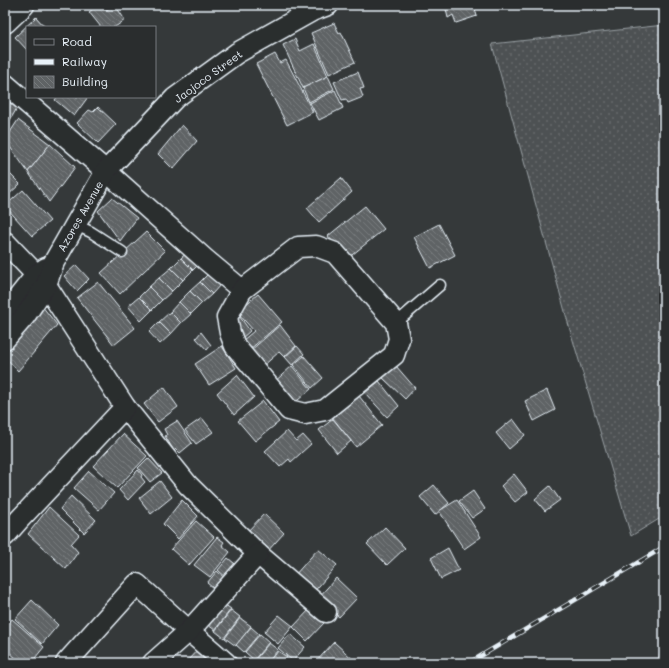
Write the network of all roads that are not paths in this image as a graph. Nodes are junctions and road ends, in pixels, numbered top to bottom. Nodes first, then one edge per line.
1 (23, 5) edge
2 (328, 5) edge
3 (5, 22) edge
4 (5, 84) edge
5 (106, 171) junction
6 (76, 225) junction
7 (5, 242) edge
8 (122, 252) dead end
9 (41, 280) junction
10 (440, 285) dead end
11 (242, 290) junction
12 (5, 314) edge
13 (396, 323) junction
14 (5, 339) edge
15 (125, 407) junction
16 (5, 536) edge
17 (258, 554) junction
18 (326, 612) dead end
19 (189, 631) junction
20 (66, 663) edge
21 (153, 663) edge
22 (226, 663) edge

1 - 3 street
2 - 5 street, Jaojoco Street
4 - 5 street
5 - 6 street, Azores Avenue
5 - 11 street
6 - 8 lane
6 - 9 street, Azores Avenue
7 - 9 street
9 - 12 street, Azores Avenue
9 - 14 street, Azores Avenue
9 - 15 street
10 - 13 lane
11 - 13 street
11 - 13 street
15 - 16 street
15 - 17 street
17 - 18 street
17 - 19 street
19 - 20 street
19 - 21 street
19 - 22 street

